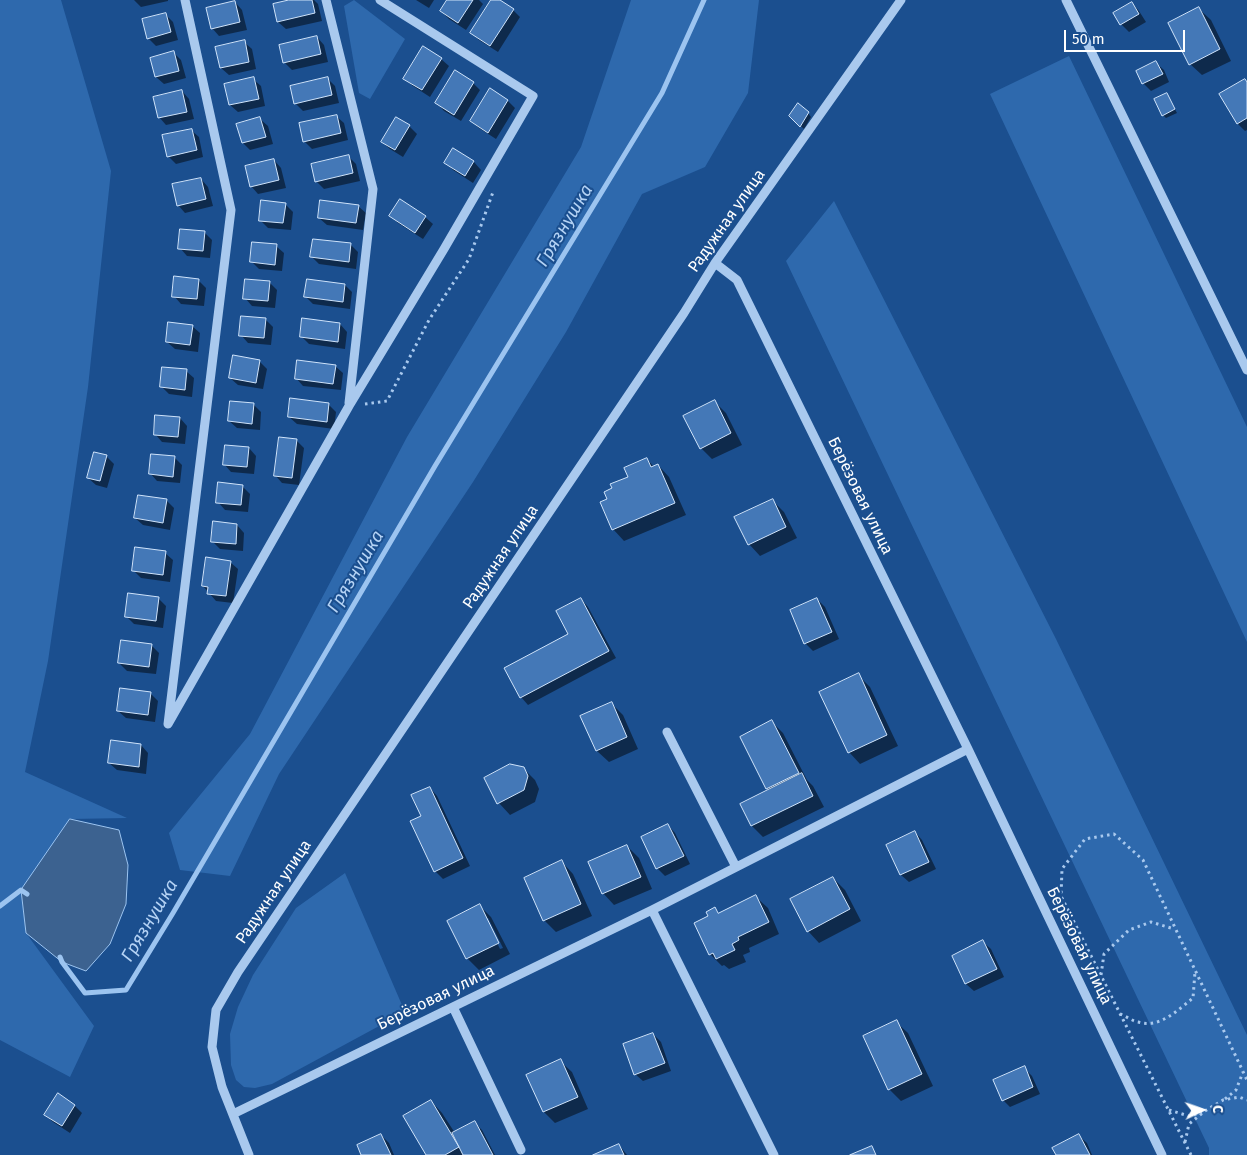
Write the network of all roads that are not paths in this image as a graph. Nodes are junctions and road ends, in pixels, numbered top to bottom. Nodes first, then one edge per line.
1 (185, 0) edge
2 (326, 0) edge
3 (380, 0) edge
4 (901, 0) edge
5 (1066, 0) edge
6 (715, 263) junction
7 (1247, 370) edge
8 (351, 403) junction
9 (667, 732) dead end
10 (968, 749) junction
11 (736, 867) junction
12 (652, 910) junction
13 (453, 1007) junction
14 (233, 1114) junction
15 (521, 1150) dead end
16 (249, 1155) edge
17 (774, 1155) edge
18 (1162, 1155) edge

1 - 8 street
2 - 8 street
3 - 8 street
4 - 6 street, Радужная улица
5 - 7 street
6 - 10 street, Берёзовая улица
6 - 14 street, Радужная улица
9 - 11 street
10 - 11 street, Берёзовая улица
10 - 18 street, Берёзовая улица
11 - 12 street, Берёзовая улица
12 - 13 street, Берёзовая улица
12 - 17 street
13 - 14 street, Берёзовая улица
13 - 15 street
14 - 16 street, Радужная улица

